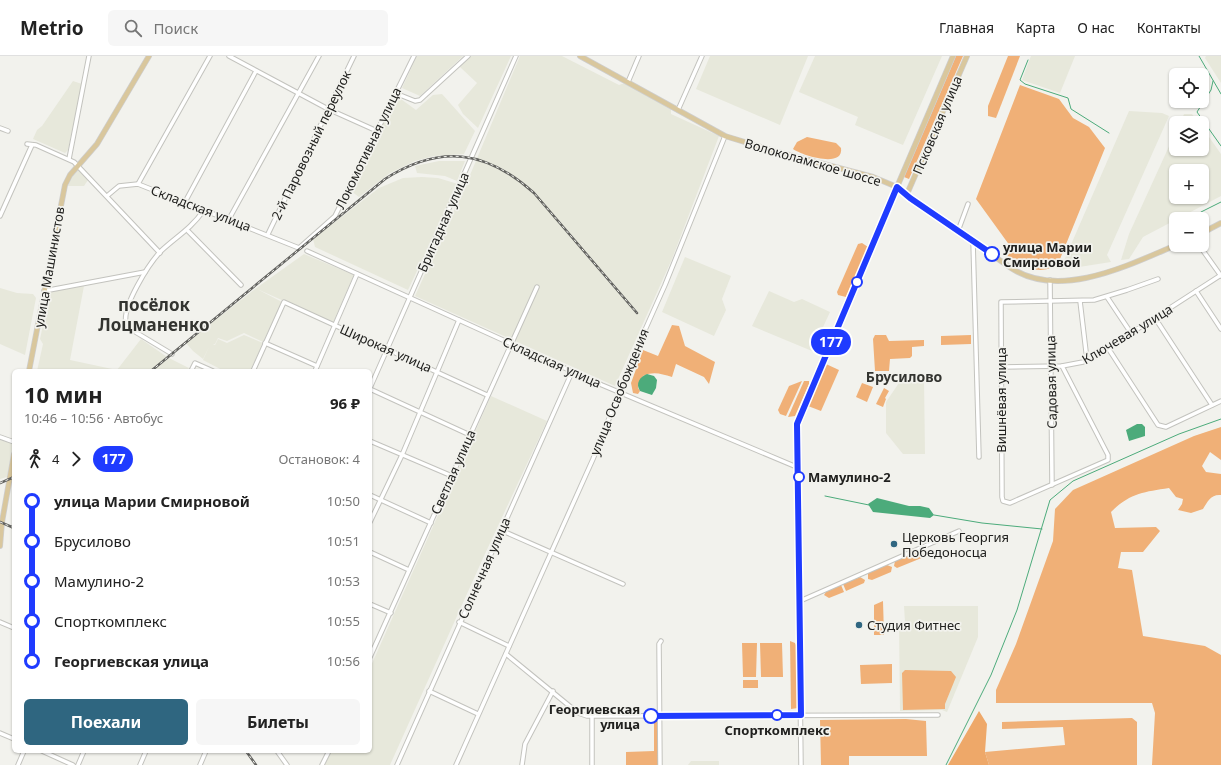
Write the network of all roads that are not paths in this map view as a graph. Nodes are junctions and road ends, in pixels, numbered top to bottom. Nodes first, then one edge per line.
1 (89, 56) edge
2 (149, 56) edge
3 (210, 56) edge
4 (229, 56) edge
5 (320, 56) edge
6 (354, 56) edge
7 (414, 56) edge
8 (468, 56) edge
9 (516, 56) edge
10 (580, 56) edge
11 (639, 56) edge
12 (702, 56) edge
13 (953, 56) edge
14 (967, 56) edge
15 (256, 71) junction
16 (628, 82) junction
17 (395, 93) junction
18 (298, 94) junction
19 (328, 110) junction
20 (678, 110) junction
21 (0, 128) edge
22 (8, 131) dead end
23 (377, 132) junction
24 (726, 136) junction
25 (69, 159) junction
26 (77, 166) junction
27 (138, 184) junction
28 (897, 187) junction
29 (907, 194) junction
30 (107, 196) junction
31 (185, 202) junction
32 (968, 204) dead end
33 (204, 210) junction
34 (0, 216) edge
35 (229, 219) junction
36 (1221, 223) edge
37 (1209, 229) edge
38 (188, 231) junction
39 (958, 231) junction
40 (268, 234) junction
41 (973, 241) junction
42 (296, 246) joint
43 (1169, 248) edge
44 (307, 251) dead end
45 (1204, 252) edge
46 (160, 253) junction
47 (145, 272) junction
48 (357, 274) junction
49 (1221, 276) edge
50 (1158, 279) dead end
51 (1050, 280) junction
52 (241, 285) dead end
53 (537, 287) dead end
54 (44, 291) junction
55 (1196, 291) junction
56 (1107, 297) junction
57 (409, 298) junction
58 (1080, 301) junction
59 (1050, 302) junction
60 (1155, 318) junction
61 (459, 320) junction
62 (335, 325) junction
63 (1221, 329) edge
64 (1131, 333) junction
65 (265, 343) junction
66 (511, 344) junction
67 (1108, 348) junction
68 (387, 349) junction
69 (172, 354) dead end
70 (1087, 360) junction
71 (317, 366) junction
72 (1001, 366) junction
73 (1050, 366) junction
74 (1062, 366) junction
75 (29, 369) edge
76 (192, 369) edge
77 (208, 369) edge
78 (254, 369) edge
79 (316, 369) edge
80 (438, 372) junction
81 (572, 372) junction
82 (372, 384) edge
83 (372, 390) edge
84 (619, 393) junction
85 (487, 395) junction
86 (1221, 401) edge
87 (1212, 405) junction
88 (420, 411) junction
89 (470, 435) junction
90 (0, 437) edge
91 (12, 441) edge
92 (372, 442) edge
93 (402, 455) junction
94 (980, 457) dead end
95 (12, 466) edge
96 (799, 468) junction
97 (452, 476) junction
98 (1052, 485) junction
99 (372, 497) edge
100 (381, 500) junction
101 (372, 518) edge
102 (431, 523) junction
103 (959, 531) dead end
104 (505, 532) dead end
105 (0, 546) edge
106 (551, 552) junction
107 (372, 553) edge
108 (409, 570) junction
109 (623, 584) dead end
110 (800, 601) junction
111 (372, 605) edge
112 (391, 613) junction
113 (0, 622) edge
114 (459, 622) junction
115 (12, 627) edge
116 (661, 641) dead end
117 (509, 646) junction
118 (372, 652) edge
119 (506, 654) junction
120 (429, 691) junction
121 (554, 691) junction
122 (478, 714) junction
123 (938, 714) dead end
124 (801, 715) junction
125 (592, 716) junction
126 (660, 716) junction
127 (0, 733) edge
128 (12, 738) edge
129 (23, 753) edge
130 (46, 753) edge
131 (83, 753) edge
132 (145, 753) edge
133 (205, 753) edge
134 (279, 753) edge
135 (328, 753) edge
136 (18, 765) edge
137 (73, 765) edge
138 (78, 765) edge
139 (140, 765) edge
140 (200, 765) edge
141 (288, 765) edge
142 (322, 765) edge
143 (396, 765) edge
144 (456, 765) edge
145 (522, 765) edge
146 (592, 765) edge
147 (660, 765) edge
148 (801, 765) edge

1 - 25 street
2 - 26 main road, улица Машинистов
3 - 27 street
4 - 15 street
5 - 18 street
6 - 19 street, 2-й Паровозный переулок
7 - 17 street, Локомотивная улица
8 - 17 street
9 - 57 street, Бригадная улица
10 - 16 main road, Волоколамское шоссе
11 - 16 street
12 - 20 street
13 - 28 main road, Псковская улица
14 - 29 main road, Псковская улица
15 - 18 street
15 - 31 street
16 - 20 main road, Волоколамское шоссе
17 - 23 street, Локомотивная улица
18 - 19 street
18 - 35 street
19 - 23 street
19 - 40 street, 2-й Паровозный переулок
20 - 24 main road, Волоколамское шоссе
21 - 22 street
23 - 42 street, Локомотивная улица
24 - 28 main road, Волоколамское шоссе
24 - 84 street, улица Освобождения
25 - 26 street
25 - 34 street
26 - 30 street
26 - 54 main road, улица Машинистов
27 - 30 street, Складская улица
27 - 31 street, Складская улица
28 - 29 main road, Волоколамское шоссе
28 - 96 street
29 - 39 main road, Волоколамское шоссе
30 - 46 street
31 - 33 street, Складская улица
32 - 39 street
33 - 35 street, Складская улица
33 - 38 street
35 - 40 street, Складская улица
36 - 37 main road
38 - 46 street
38 - 52 street
39 - 41 main road, Волоколамское шоссе
40 - 42 street, Складская улица
41 - 51 main road, Волоколамское шоссе
41 - 94 street
43 - 51 main road, Волоколамское шоссе
44 - 48 street, Складская улица
45 - 49 street
46 - 47 street
47 - 54 street
47 - 69 street
48 - 57 street, Складская улица
48 - 62 street
49 - 55 street, Ключевая улица
50 - 56 street
51 - 59 street, Садовая улица
53 - 66 street, Светлая улица
54 - 75 main road, улица Машинистов
55 - 60 street, Ключевая улица
55 - 63 street
56 - 58 street
56 - 64 street
57 - 61 street, Складская улица
57 - 68 street, Бригадная улица
58 - 59 street
58 - 70 street
59 - 72 street, Вишнёвая улица
59 - 73 street, Садовая улица
60 - 64 street, Ключевая улица
60 - 87 street
61 - 66 street, Складская улица
61 - 80 street
62 - 65 street, Широкая улица
62 - 68 street, Широкая улица
62 - 71 street
64 - 67 street, Ключевая улица
65 - 71 street
65 - 78 street
66 - 81 street, Складская улица
66 - 85 street, Светлая улица
67 - 70 street, Ключевая улица
67 - 87 street
68 - 80 street, Широкая улица
68 - 82 street, Бригадная улица
70 - 74 street, Ключевая улица
71 - 79 street
72 - 73 street, Ключевая улица
72 - 98 street, Вишнёвая улица
73 - 74 street, Ключевая улица
73 - 98 street, Садовая улица
74 - 98 street
76 - 77 street
80 - 85 street, Широкая улица
80 - 88 street
81 - 84 street, Складская улица
81 - 114 street, Солнечная улица
83 - 88 street
84 - 96 street, Складская улица
84 - 106 street, улица Освобождения
85 - 89 street, Светлая улица
86 - 87 street
88 - 89 street
88 - 93 street
89 - 97 street, Светлая улица
90 - 91 street
92 - 93 street
93 - 97 street
93 - 100 street
95 - 105 main road
96 - 110 street
97 - 102 street, Светлая улица
99 - 100 street
100 - 101 street
100 - 102 street
102 - 108 street, Светлая улица
103 - 110 street
104 - 106 street
106 - 109 street
106 - 117 street, улица Освобождения
107 - 108 street
108 - 112 street, Светлая улица
110 - 124 street
111 - 112 street
112 - 118 street, Светлая улица
113 - 115 street
114 - 117 street
114 - 120 street, Солнечная улица
116 - 126 street
117 - 119 street, улица Освобождения
119 - 121 street
119 - 122 street, улица Освобождения
120 - 122 street
120 - 143 street, Солнечная улица
121 - 125 street
121 - 145 street
122 - 144 street, улица Освобождения
123 - 124 street
124 - 126 street
124 - 148 street
125 - 126 street
125 - 146 street
126 - 147 street
127 - 128 street
129 - 136 street
130 - 137 street
131 - 138 street
132 - 139 street
133 - 140 street
134 - 141 street
135 - 142 street

